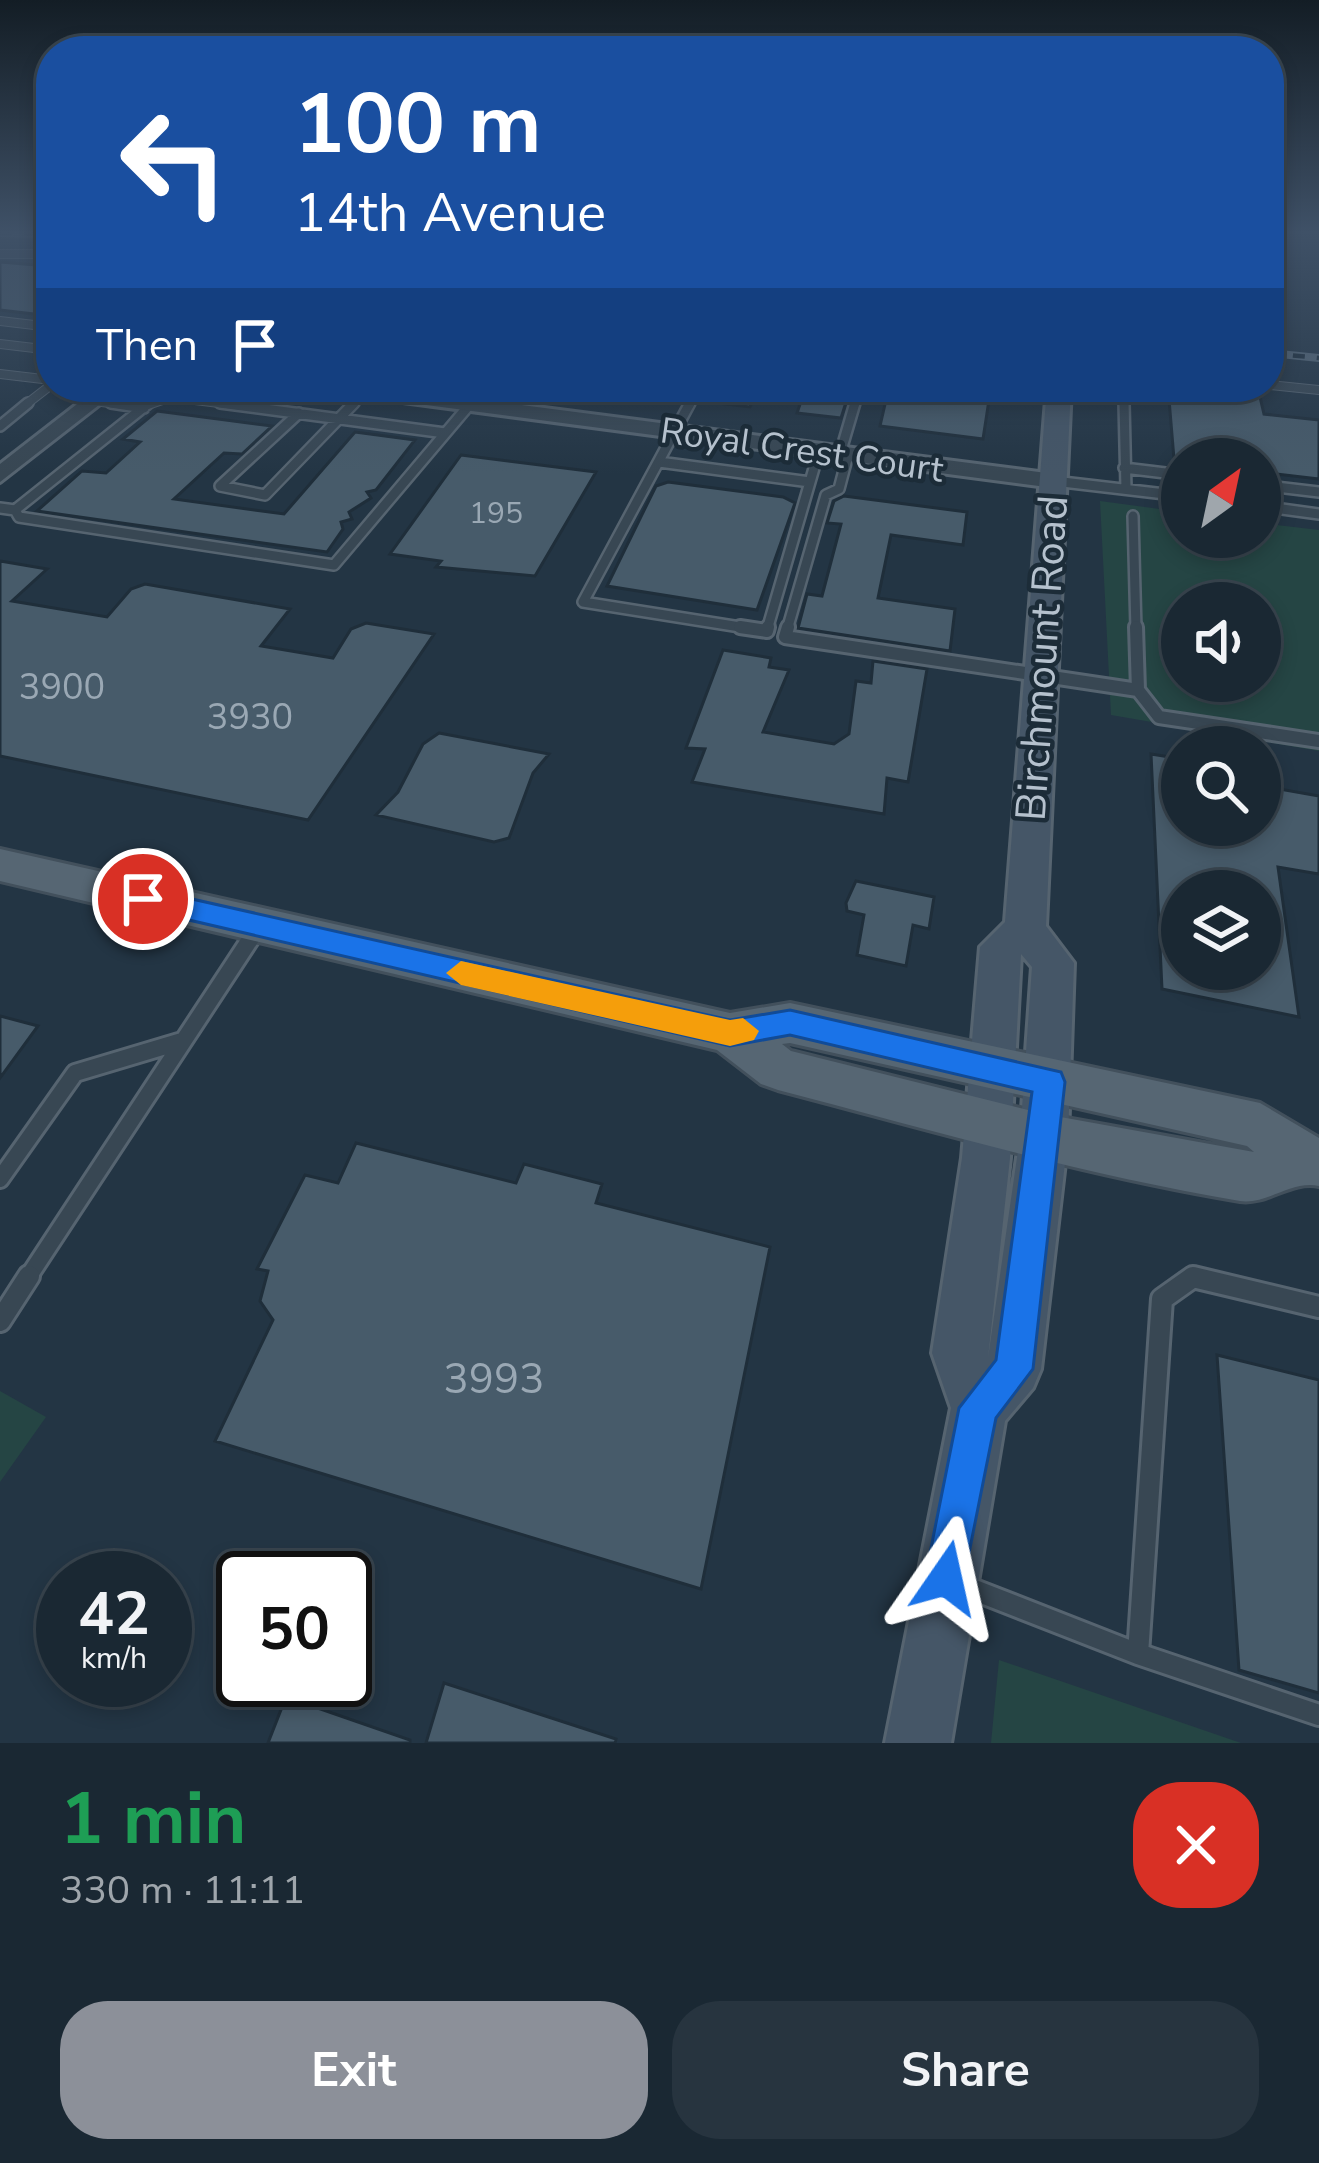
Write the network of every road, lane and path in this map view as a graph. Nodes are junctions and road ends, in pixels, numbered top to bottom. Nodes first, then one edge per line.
1 (0, 321) edge
2 (36, 325) edge
3 (0, 344) edge
4 (36, 348) edge
5 (0, 374) edge
6 (36, 380) edge
7 (1284, 386) edge
8 (1319, 390) edge
9 (36, 396) edge
10 (93, 402) edge
11 (126, 402) edge
12 (159, 402) edge
13 (211, 402) edge
14 (355, 402) edge
15 (447, 402) edge
16 (472, 402) edge
17 (691, 402) edge
18 (855, 402) edge
19 (1058, 402) edge
20 (1124, 402) edge
21 (469, 405) junction
22 (144, 408) junction
23 (299, 413) junction
24 (340, 418) junction
25 (0, 426) edge
26 (675, 432) junction
27 (445, 433) junction
28 (836, 453) junction
29 (659, 462) junction
30 (1124, 468) junction
31 (1161, 473) edge
32 (0, 475) edge
33 (1054, 481) junction
34 (810, 482) junction
35 (1281, 487) edge
36 (1126, 490) junction
37 (1319, 492) edge
38 (1161, 494) edge
39 (0, 508) edge
40 (1281, 509) edge
41 (15, 510) junction
42 (1319, 514) edge
43 (1133, 517) dead end
44 (1040, 676) junction
45 (1138, 690) junction
46 (1319, 741) edge
47 (0, 865) edge
48 (259, 926) junction
49 (1025, 930) junction
50 (730, 1033) junction
51 (182, 1041) junction
52 (993, 1071) junction
53 (1049, 1082) junction
54 (988, 1123) junction
55 (1044, 1136) junction
56 (1311, 1161) edge
57 (0, 1179) edge
58 (1319, 1307) edge
59 (0, 1321) edge
60 (979, 1408) junction
61 (946, 1578) junction
62 (1138, 1654) junction
63 (1319, 1715) edge
64 (918, 1743) edge

1 - 2 lane
3 - 4 lane
5 - 6 lane
7 - 8 lane
9 - 25 lane
10 - 32 street
11 - 22 lane
12 - 22 lane
13 - 23 lane
14 - 24 lane
15 - 21 street, Royal Crest Court
16 - 21 lane
17 - 26 lane
18 - 28 lane
19 - 33 main road, Birchmount Road
20 - 30 lane
21 - 26 street, Royal Crest Court
21 - 27 lane
22 - 41 lane
23 - 24 lane
23 - 24 lane
24 - 27 lane
26 - 28 street, Royal Crest Court
26 - 29 lane
27 - 41 lane
28 - 33 street, Royal Crest Court
28 - 34 lane
28 - 44 lane
29 - 34 lane
29 - 34 lane
30 - 31 lane
30 - 36 lane
33 - 36 lane
33 - 44 main road, Birchmount Road
35 - 37 lane
36 - 38 lane
39 - 41 lane
40 - 42 lane
43 - 45 lane
44 - 45 lane
44 - 49 main road, Birchmount Road
45 - 46 lane
47 - 48 main road
48 - 50 main road
48 - 51 lane
49 - 52 main road, Birchmount Road
49 - 53 main road
50 - 52 main road
50 - 54 main road
51 - 57 lane
51 - 59 lane
52 - 53 main road
52 - 54 main road, Birchmount Road
53 - 55 main road
53 - 56 main road
54 - 55 main road
54 - 60 main road, Birchmount Road
55 - 56 main road
55 - 60 main road
58 - 62 lane
60 - 61 main road
61 - 62 lane
61 - 64 main road
62 - 63 lane

